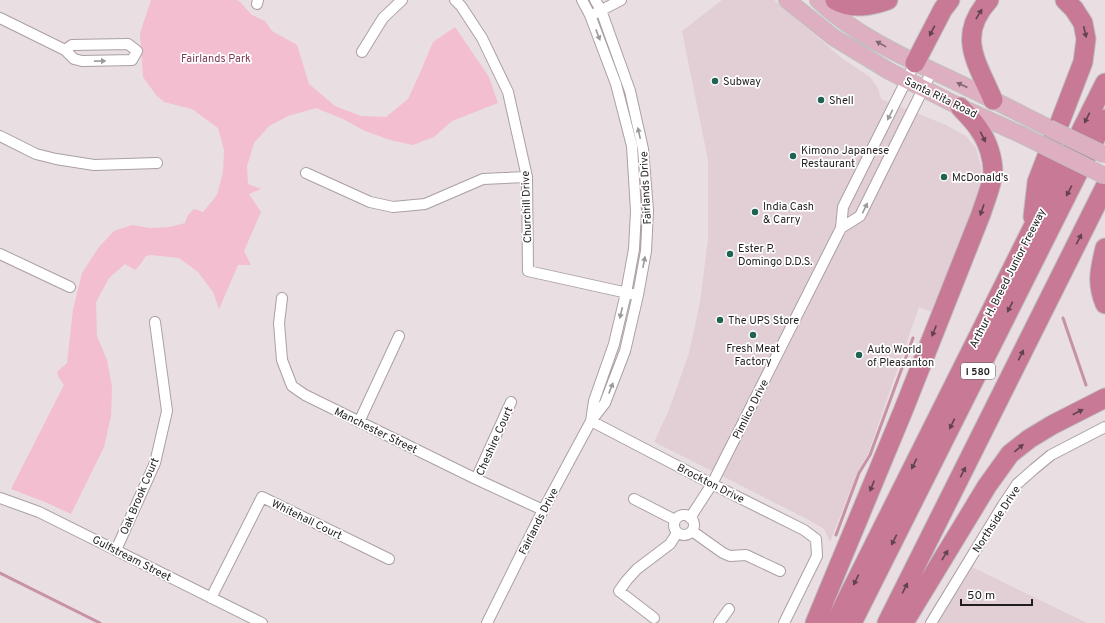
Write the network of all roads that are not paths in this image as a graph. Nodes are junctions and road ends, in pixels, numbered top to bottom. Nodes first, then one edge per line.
1 (402, 0) edge
2 (455, 0) edge
3 (582, 0) edge
4 (595, 0) edge
5 (621, 0) edge
6 (787, 0) edge
7 (818, 0) edge
8 (835, 0) edge
9 (888, 0) edge
10 (950, 0) edge
11 (989, 0) edge
12 (1065, 0) edge
13 (601, 10) junction
14 (590, 15) junction
15 (0, 18) edge
16 (65, 50) junction
17 (362, 52) dead end
18 (924, 67) junction
19 (907, 80) junction
20 (1105, 83) edge
21 (923, 88) junction
22 (993, 100) junction
23 (960, 107) junction
24 (1105, 119) edge
25 (0, 136) edge
26 (1105, 156) edge
27 (157, 163) dead end
28 (306, 173) dead end
29 (1105, 176) edge
30 (527, 177) junction
31 (1105, 187) edge
32 (842, 228) junction
33 (1031, 228) junction
34 (1105, 248) edge
35 (0, 254) edge
36 (70, 287) dead end
37 (626, 292) junction
38 (638, 294) junction
39 (282, 298) dead end
40 (1105, 304) edge
41 (155, 322) dead end
42 (399, 336) dead end
43 (1105, 398) edge
44 (511, 402) dead end
45 (591, 420) junction
46 (359, 422) junction
47 (1105, 427) edge
48 (476, 479) junction
49 (712, 484) junction
50 (0, 498) edge
51 (634, 499) dead end
52 (543, 510) junction
53 (690, 518) junction
54 (675, 520) junction
55 (692, 530) junction
56 (677, 533) junction
57 (116, 550) junction
58 (389, 559) dead end
59 (780, 571) dead end
60 (211, 598) junction
61 (729, 609) dead end
62 (654, 618) dead end
63 (262, 623) edge
64 (487, 623) edge
65 (719, 623) edge
66 (784, 623) edge
67 (815, 623) edge
68 (835, 623) edge
69 (852, 623) edge
70 (888, 623) edge
71 (902, 623) edge
72 (932, 623) edge

1 - 17 street
2 - 30 street, Churchill Drive
3 - 14 street, Fairlands Drive
4 - 13 street, Fairlands Drive
5 - 13 street
6 - 19 main road, Santa Rita Road
18 -> 7 main road, Santa Rita Road
8 - 9 highway
10 -> 18 highway
22 -> 11 highway
12 -> 33 highway
13 - 14 street
38 -> 13 street, Fairlands Drive
14 -> 37 street, Fairlands Drive
15 - 16 street
16 -> 16 street
18 - 19 street, Pimlico Drive
18 - 21 street, Pimlico Drive
22 -> 18 main road, Santa Rita Road
19 - 21 main road, Santa Rita Road
19 -> 32 street, Pimlico Drive
20 -> 33 highway, Arthur H. Breed Junior Freeway / I 580
21 - 23 main road, Santa Rita Road
32 -> 21 street, Pimlico Drive
22 - 26 main road, Santa Rita Road, bridge
23 - 29 main road, Santa Rita Road, bridge
23 -> 67 highway
24 -> 69 highway, I 580
25 - 27 street
28 - 30 street
30 - 37 street, Churchill Drive
70 -> 31 highway, I 580
32 - 49 street, Pimlico Drive
33 -> 68 highway, Arthur H. Breed Junior Freeway / I 580
34 - 40 highway
35 - 36 street
37 - 38 street, Churchill Drive
37 -> 45 street, Fairlands Drive
45 -> 38 street, Fairlands Drive
39 - 46 street, Manchester Street
41 - 57 street, Oak Brook Court
42 - 46 street
71 -> 43 highway
44 - 48 street, Cheshire Court
45 - 49 street, Brockton Drive
45 - 52 street, Fairlands Drive
46 - 48 street, Manchester Street
47 - 72 street, Northside Drive
48 - 52 street, Manchester Street
49 - 53 street, Pimlico Drive
49 - 66 street, Brockton Drive
50 - 57 street, Gulfstream Street
51 - 54 street
52 - 64 street, Fairlands Drive
53 - 54 street
53 - 55 street
54 - 56 street
55 - 56 street
55 - 59 street
56 - 62 street
57 - 60 street, Gulfstream Street
58 - 60 street, Whitehall Court
60 - 63 street, Gulfstream Street
61 - 65 street

